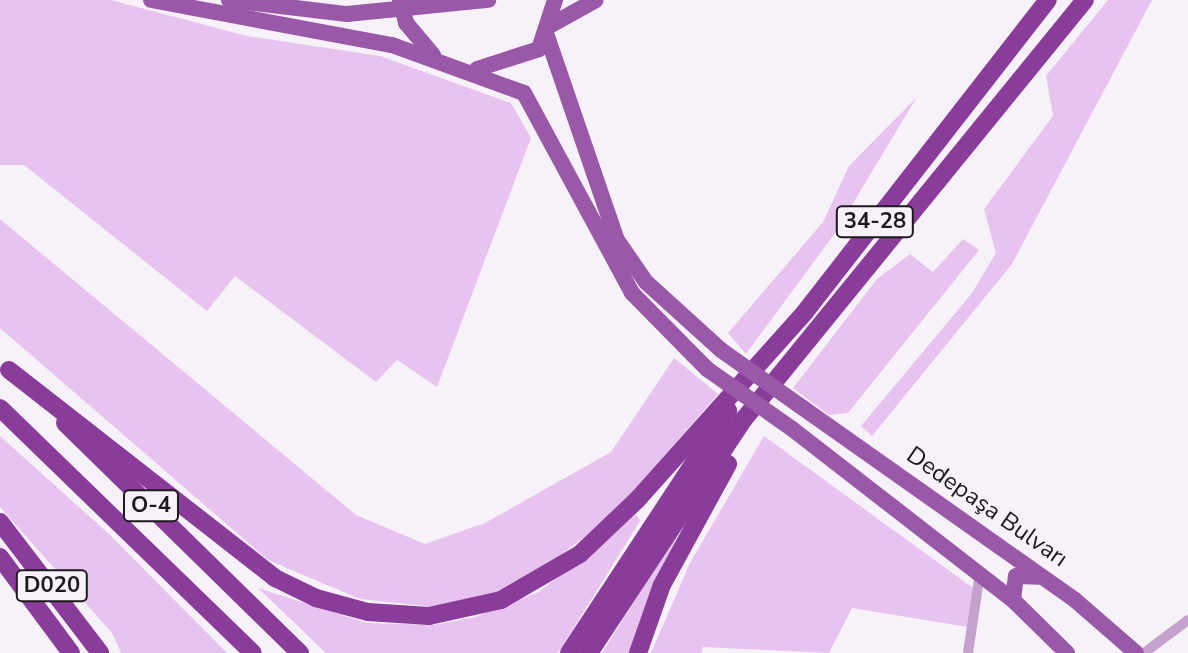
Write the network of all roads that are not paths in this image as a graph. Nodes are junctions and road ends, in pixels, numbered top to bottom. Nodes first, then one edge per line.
1 (151, 0) edge
2 (229, 0) edge
3 (400, 0) edge
4 (488, 0) edge
5 (555, 0) edge
6 (596, 0) edge
7 (1048, 0) edge
8 (1085, 0) edge
9 (549, 31) junction
10 (437, 59) junction
11 (459, 68) junction
12 (775, 343) junction
13 (799, 354) junction
14 (5, 366) edge
15 (0, 408) edge
16 (0, 522) edge
17 (0, 557) edge
18 (980, 573) junction
19 (1045, 578) junction
20 (1013, 600) junction
21 (1188, 620) edge
22 (71, 653) edge
23 (100, 653) edge
24 (253, 653) edge
25 (300, 653) edge
26 (569, 653) edge
27 (589, 653) edge
28 (638, 653) edge
29 (968, 653) edge
30 (1067, 653) edge
31 (1136, 653) edge
32 (1144, 653) edge

1 - 10 main road
2 - 4 main road, bridge
3 - 10 main road
5 - 9 main road
6 - 9 main road
7 - 12 highway, 34-28
8 - 13 highway, 34-28
9 - 11 main road
9 - 19 main road, Dedepaşa Bulvarı, bridge
10 - 11 main road
11 - 18 main road, bridge
12 - 14 highway
12 - 26 highway
13 - 27 highway
13 - 28 highway
14 - 25 highway, O-4
15 - 24 highway, O-4
16 - 23 highway, D020
17 - 22 highway, D020
18 - 20 main road
18 - 29 street
19 - 20 main road
19 - 31 main road, Dedepaşa Bulvarı
20 - 30 main road
21 - 32 street

